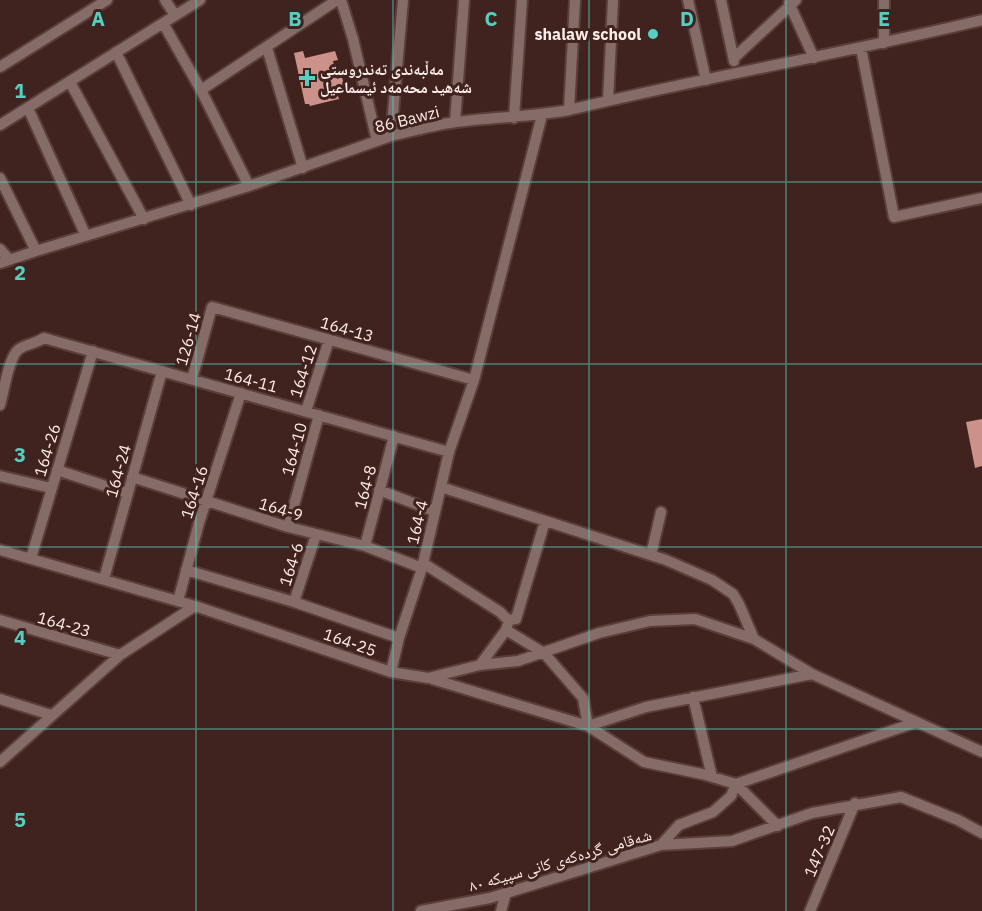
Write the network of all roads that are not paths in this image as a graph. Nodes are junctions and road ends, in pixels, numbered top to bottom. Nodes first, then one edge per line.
1 (106, 0) edge
2 (165, 0) edge
3 (200, 0) edge
4 (339, 0) edge
5 (403, 0) edge
6 (464, 0) edge
7 (522, 0) edge
8 (575, 0) edge
9 (613, 0) edge
10 (688, 0) edge
11 (721, 0) edge
12 (882, 1) edge
13 (792, 2) edge
14 (175, 15) junction
15 (982, 20) edge
16 (163, 23) junction
17 (884, 43) junction
18 (267, 48) junction
19 (861, 48) junction
20 (116, 52) junction
21 (734, 58) junction
22 (814, 58) junction
23 (0, 67) edge
24 (737, 73) junction
25 (706, 80) junction
26 (70, 82) junction
27 (201, 90) junction
28 (608, 101) junction
29 (28, 108) junction
30 (568, 110) junction
31 (542, 115) junction
32 (514, 118) junction
33 (455, 122) junction
34 (0, 126) edge
35 (391, 136) junction
36 (377, 141) junction
37 (303, 168) junction
38 (0, 178) edge
39 (249, 186) junction
40 (982, 198) edge
41 (191, 204) junction
42 (144, 219) junction
43 (86, 236) junction
44 (0, 249) edge
45 (36, 251) junction
46 (5, 261) edge
47 (212, 307) joint
48 (328, 340) junction
49 (93, 351) junction
50 (162, 371) junction
51 (192, 379) junction
52 (474, 380) junction
53 (241, 393) junction
54 (0, 405) edge
55 (306, 411) junction
56 (319, 415) junction
57 (394, 436) junction
58 (449, 452) junction
59 (57, 470) junction
60 (0, 476) edge
61 (132, 477) junction
62 (441, 487) junction
63 (51, 488) junction
64 (379, 490) junction
65 (127, 493) junction
66 (206, 501) junction
67 (434, 511) junction
68 (661, 512) dead end
69 (545, 521) junction
70 (288, 527) junction
71 (316, 535) junction
72 (365, 546) junction
73 (1, 554) edge
74 (651, 555) junction
75 (31, 558) junction
76 (422, 565) junction
77 (186, 570) junction
78 (104, 579) junction
79 (178, 601) junction
80 (294, 602) junction
81 (195, 606) junction
82 (0, 620) edge
83 (507, 625) junction
84 (399, 638) junction
85 (754, 639) junction
86 (544, 652) junction
87 (120, 655) junction
88 (480, 665) junction
89 (391, 672) junction
90 (812, 674) junction
91 (429, 678) junction
92 (693, 697) junction
93 (0, 699) edge
94 (51, 715) junction
95 (917, 722) junction
96 (588, 726) junction
97 (982, 752) edge
98 (0, 762) edge
99 (712, 777) junction
100 (736, 784) junction
101 (855, 803) junction
102 (778, 826) junction
103 (982, 833) edge
104 (661, 845) junction
105 (506, 893) junction
106 (422, 911) edge
107 (501, 911) edge
108 (810, 911) edge

1 - 23 street
2 - 14 street
3 - 14 street
4 - 18 street
4 - 36 street
5 - 35 street
6 - 33 street
7 - 32 street
8 - 30 street
9 - 28 street
10 - 25 street
11 - 21 street
12 - 17 street
13 - 21 street
13 - 22 street
14 - 16 street
15 - 17 street, 86 Bawzi
16 - 20 street
16 - 27 street
17 - 19 street, 86 Bawzi
18 - 27 street
18 - 37 street
19 - 22 street, 86 Bawzi
19 - 40 street
20 - 26 street
20 - 41 street
21 - 24 street
22 - 24 street, 86 Bawzi
24 - 25 street, 86 Bawzi
25 - 28 street, 86 Bawzi
26 - 29 street
26 - 42 street
27 - 39 street
28 - 30 street, 86 Bawzi
29 - 34 street
29 - 43 street
30 - 31 street, 86 Bawzi
31 - 32 street, 86 Bawzi
31 - 52 street, 164-4
32 - 33 street, 86 Bawzi
33 - 35 street, 86 Bawzi
35 - 36 street, 86 Bawzi
36 - 37 street, 86 Bawzi
37 - 39 street, 86 Bawzi
38 - 45 street
39 - 41 street, 86 Bawzi
41 - 42 street, 86 Bawzi
42 - 43 street, 86 Bawzi
43 - 45 street, 86 Bawzi
44 - 46 street
45 - 46 street, 86 Bawzi
47 - 48 street, 164-13
47 - 51 street, 126-14
48 - 52 street, 164-13
48 - 55 street, 164-12
49 - 50 street, 164-11
49 - 54 street, 164-11
49 - 59 street, 164-26
50 - 51 street, 164-11
50 - 61 street, 164-24
51 - 53 street, 164-11
52 - 58 street, 164-4
53 - 55 street, 164-11
53 - 66 street, 164-16
55 - 56 street, 164-11
56 - 57 street, 164-11
56 - 70 street, 164-10
57 - 58 street, 164-11
57 - 64 street, 164-8
58 - 62 street, 164-4
59 - 63 street, 164-26
59 - 65 street
60 - 63 street
61 - 65 street, 164-24
61 - 66 street, 164-9
62 - 67 street, 164-4
62 - 69 street
63 - 75 street, 164-26
64 - 67 street
64 - 72 street, 164-8
65 - 78 street, 164-24
66 - 70 street, 164-9
66 - 77 street, 164-16
67 - 76 street, 164-4
68 - 74 street
69 - 74 street
69 - 83 street
70 - 71 street, 164-9
71 - 72 street, 164-9
71 - 80 street, 164-6
72 - 76 street, 164-9
73 - 75 street, 164-25
74 - 85 street
75 - 78 street, 164-25
76 - 83 street, 164-9
76 - 84 street, 164-4
77 - 79 street, 164-16
77 - 80 street
78 - 79 street, 164-25
79 - 81 street, 164-25
80 - 84 street
81 - 87 street
81 - 89 street, 164-25
82 - 87 street, 164-23
83 - 86 street, 164-9
83 - 88 street
84 - 89 street, 164-4
85 - 86 street, 164-25
85 - 90 street
86 - 88 street, 164-25
86 - 96 street, 164-9
87 - 94 street
88 - 91 street, 164-25
89 - 91 street, 164-25
90 - 92 street
90 - 95 street
91 - 96 street
92 - 96 street
92 - 99 street
93 - 94 street
94 - 98 street
95 - 97 street
95 - 100 street
96 - 99 street
99 - 100 street
100 - 102 street
100 - 104 street
101 - 102 street, شەقامی گردەکەی کانی سپیکە ٨٠
101 - 103 street, شەقامی گردەکەی کانی سپیکە ٨٠
101 - 108 street, 147-32
102 - 104 street, شەقامی گردەکەی کانی سپیکە ٨٠
104 - 105 street, شەقامی گردەکەی کانی سپیکە ٨٠
105 - 106 street, شەقامی گردەکەی کانی سپیکە ٨٠
105 - 107 street

